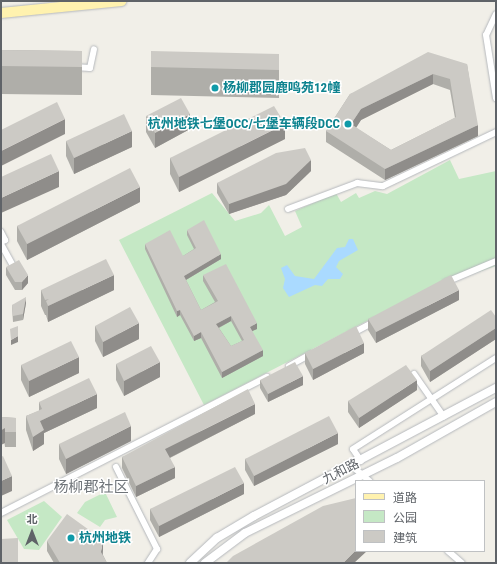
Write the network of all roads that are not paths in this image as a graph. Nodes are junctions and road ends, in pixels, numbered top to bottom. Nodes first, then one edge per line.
1 (120, 1) edge
2 (1, 13) edge
3 (496, 14) edge
4 (94, 49) dead end
5 (68, 67) edge
6 (496, 98) edge
7 (496, 132) edge
8 (288, 209) dead end
9 (1, 232) edge
10 (1, 243) edge
11 (496, 261) edge
12 (12, 264) edge
13 (439, 286) edge
14 (380, 319) edge
15 (347, 336) edge
16 (320, 350) edge
17 (496, 358) edge
18 (414, 374) edge
19 (496, 388) edge
20 (433, 399) junction
21 (496, 402) edge
22 (444, 417) junction
23 (361, 461) junction
24 (352, 466) junction
25 (116, 467) dead end
26 (362, 475) junction
27 (368, 480) edge
28 (1, 513) edge
29 (449, 552) edge
30 (148, 563) edge
31 (190, 563) edge
32 (205, 563) edge
33 (462, 563) edge

1 - 2 main road
3 - 6 street
4 - 5 street
7 - 8 street
9 - 10 street
10 - 12 street
11 - 13 street
14 - 15 street
16 - 28 street
17 - 20 street
18 - 20 street
19 - 22 street, 九和路
20 - 22 street
20 - 23 street
21 - 26 street, 九和路
22 - 23 street, 九和路
23 - 24 street, 九和路
24 - 26 street
24 - 31 street, 九和路
25 - 30 street
26 - 27 street
26 - 32 street, 九和路
29 - 33 street

